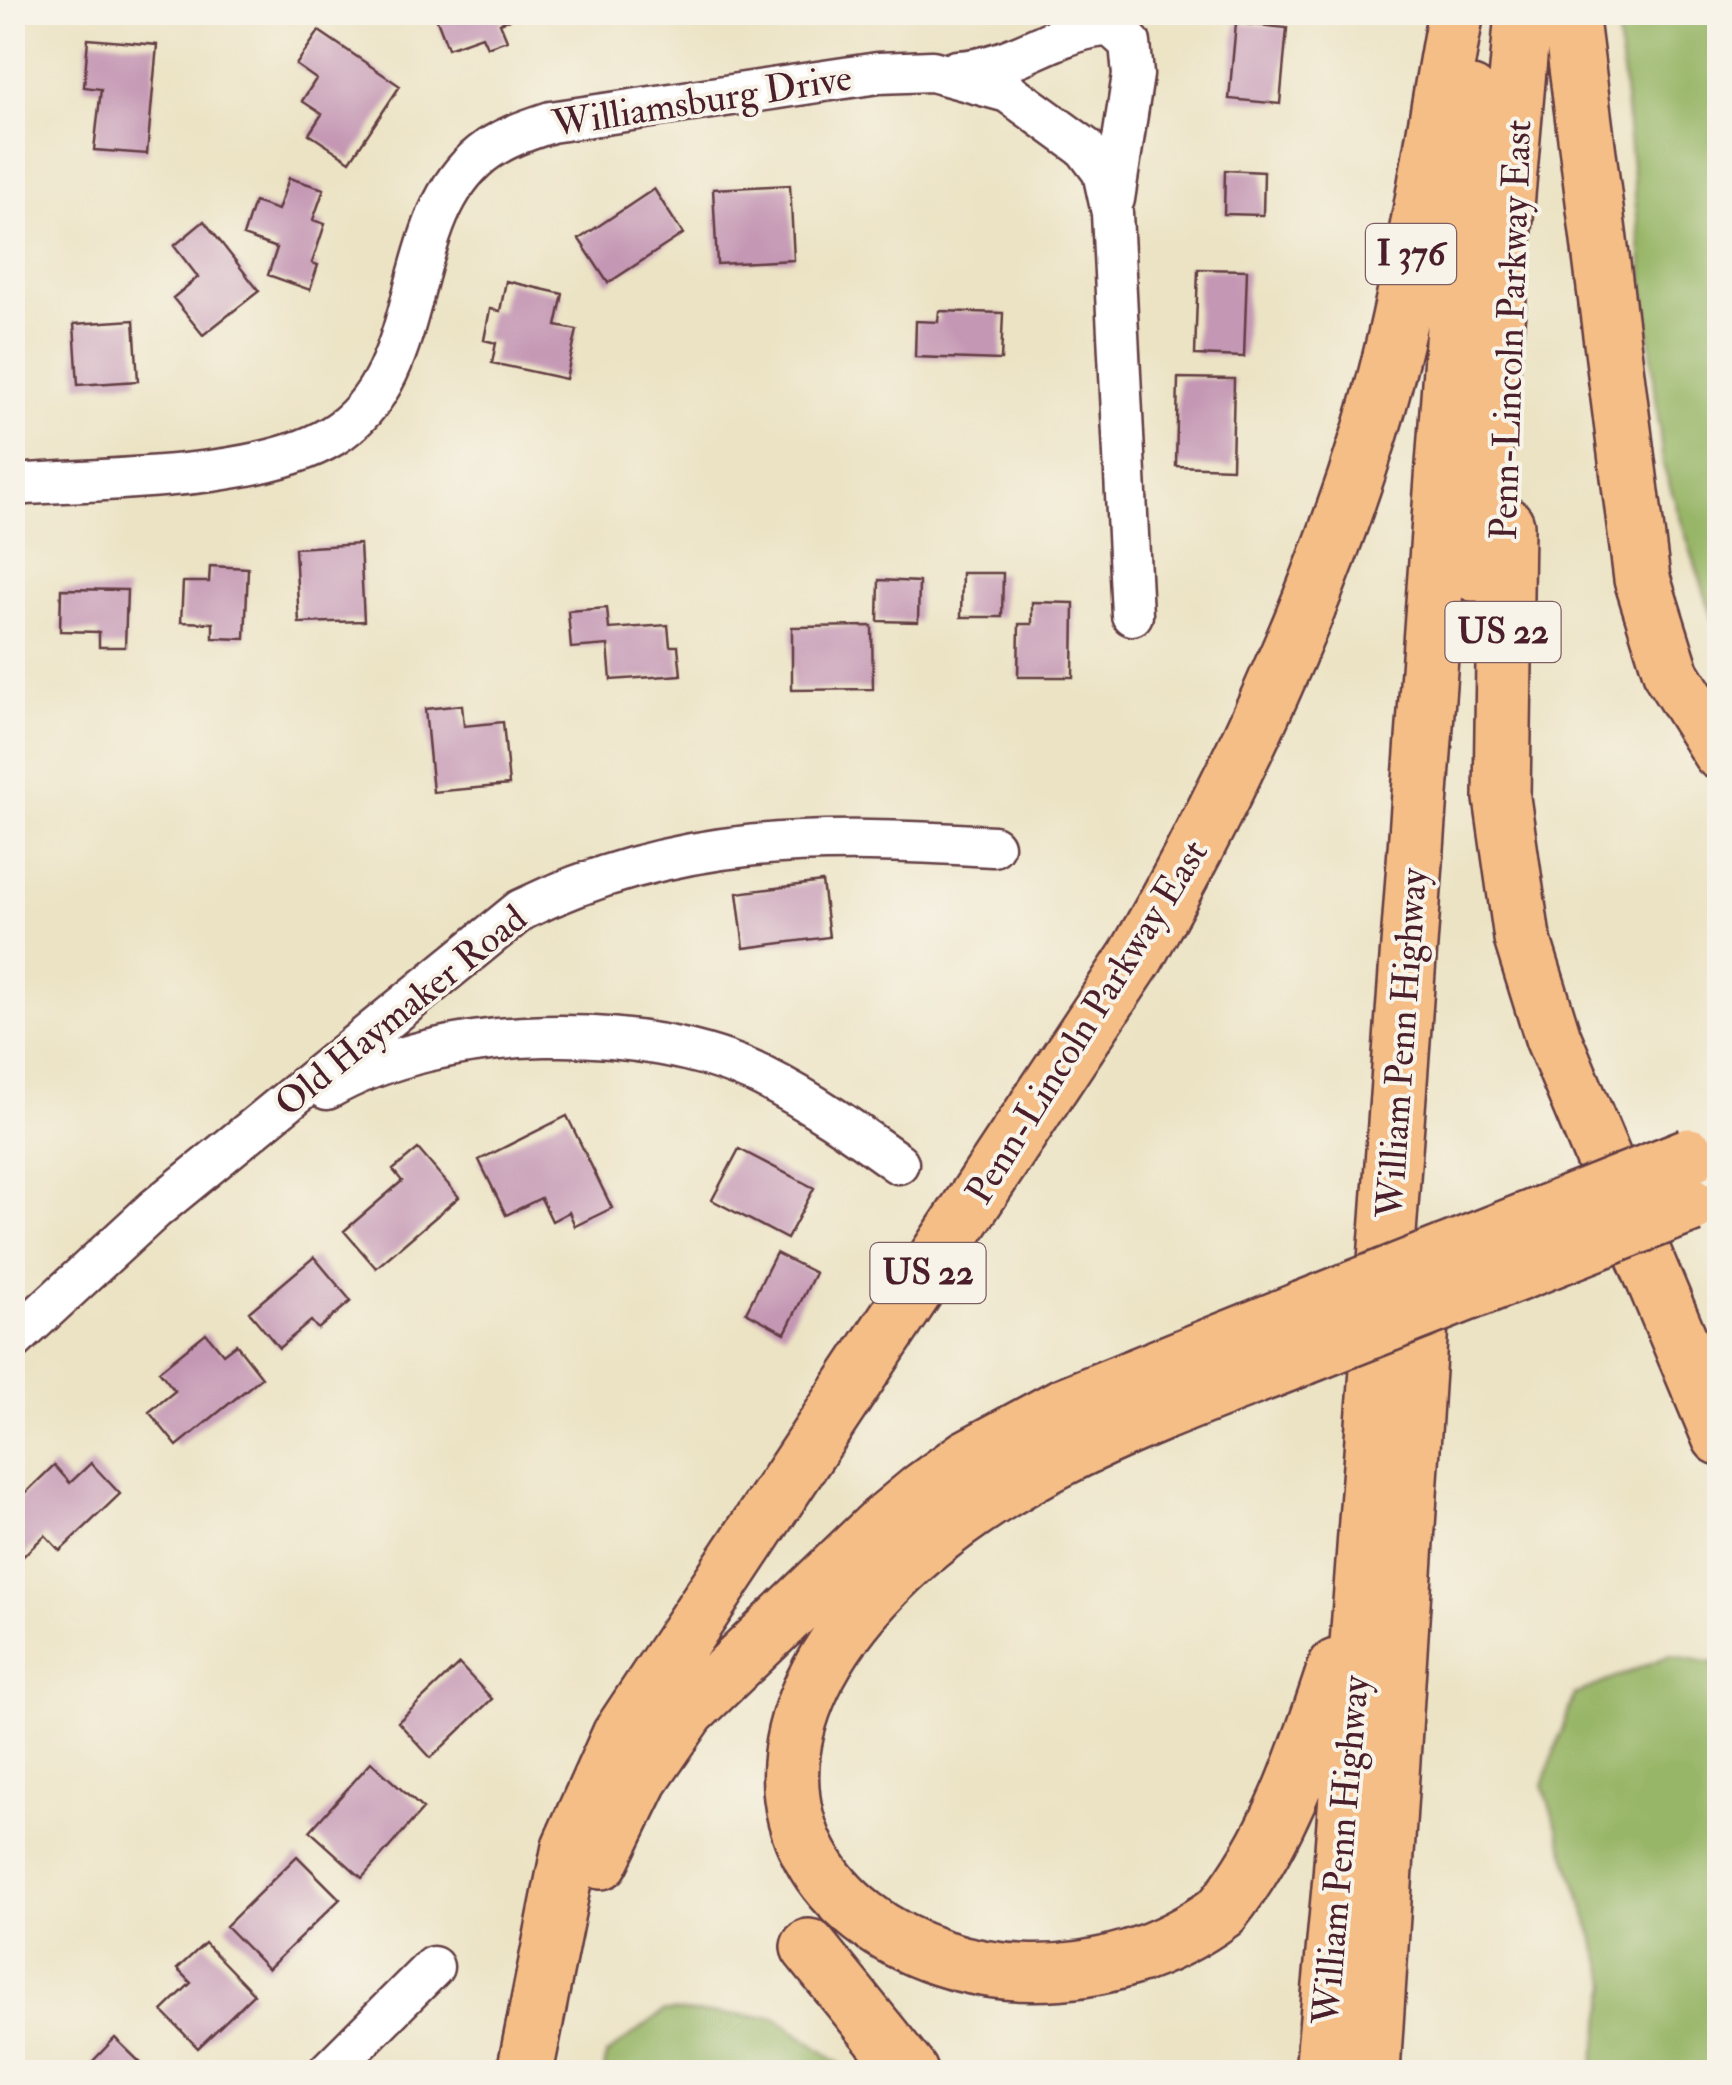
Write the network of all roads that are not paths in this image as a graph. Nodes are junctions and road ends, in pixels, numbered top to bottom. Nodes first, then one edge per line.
1 (1456, 12) edge
2 (1477, 12) edge
3 (1523, 12) edge
4 (1570, 12) edge
5 (932, 72) junction
6 (1518, 82) junction
7 (1112, 214) junction
8 (12, 485) edge
9 (1351, 492) joint
10 (1132, 615) dead end
11 (1720, 752) edge
12 (993, 846) dead end
13 (422, 992) junction
14 (458, 1045) junction
15 (230, 1148) junction
16 (898, 1163) dead end
17 (1705, 1175) edge
18 (1304, 1333) junction
19 (12, 1341) edge
20 (1720, 1437) edge
21 (842, 1562) junction
22 (1362, 1588) junction
23 (433, 1966) dead end
24 (932, 2007) dead end
25 (1025, 2023) dead end
26 (526, 2064) edge
27 (328, 2072) edge
28 (910, 2072) edge
29 (1322, 2072) edge
30 (1372, 2072) edge

1 - 9 highway, Penn-Lincoln Parkway East / I 376
2 - 22 highway, William Penn Highway
3 - 6 highway, William Penn Highway / US 22
4 - 11 highway
5 - 7 street, Williamsburg Drive
5 - 7 street
5 - 8 street, Williamsburg Drive
6 - 20 highway, Penn-Lincoln Parkway East / US 22
6 - 30 highway, William Penn Highway
7 - 10 street, Williamsburg Drive
9 - 26 highway, Penn-Lincoln Parkway East / US 22
12 - 13 street, Old Haymaker Road
13 - 14 street
13 - 15 street, Old Haymaker Road
14 - 15 street, Old Haymaker Road
14 - 16 street, Old Haymaker Road
15 - 19 street, Old Haymaker Road
17 - 18 highway, bridge
18 - 21 highway
18 - 24 highway
21 - 26 highway
21 - 28 highway
22 - 25 highway
22 - 29 highway, William Penn Highway
23 - 27 street

